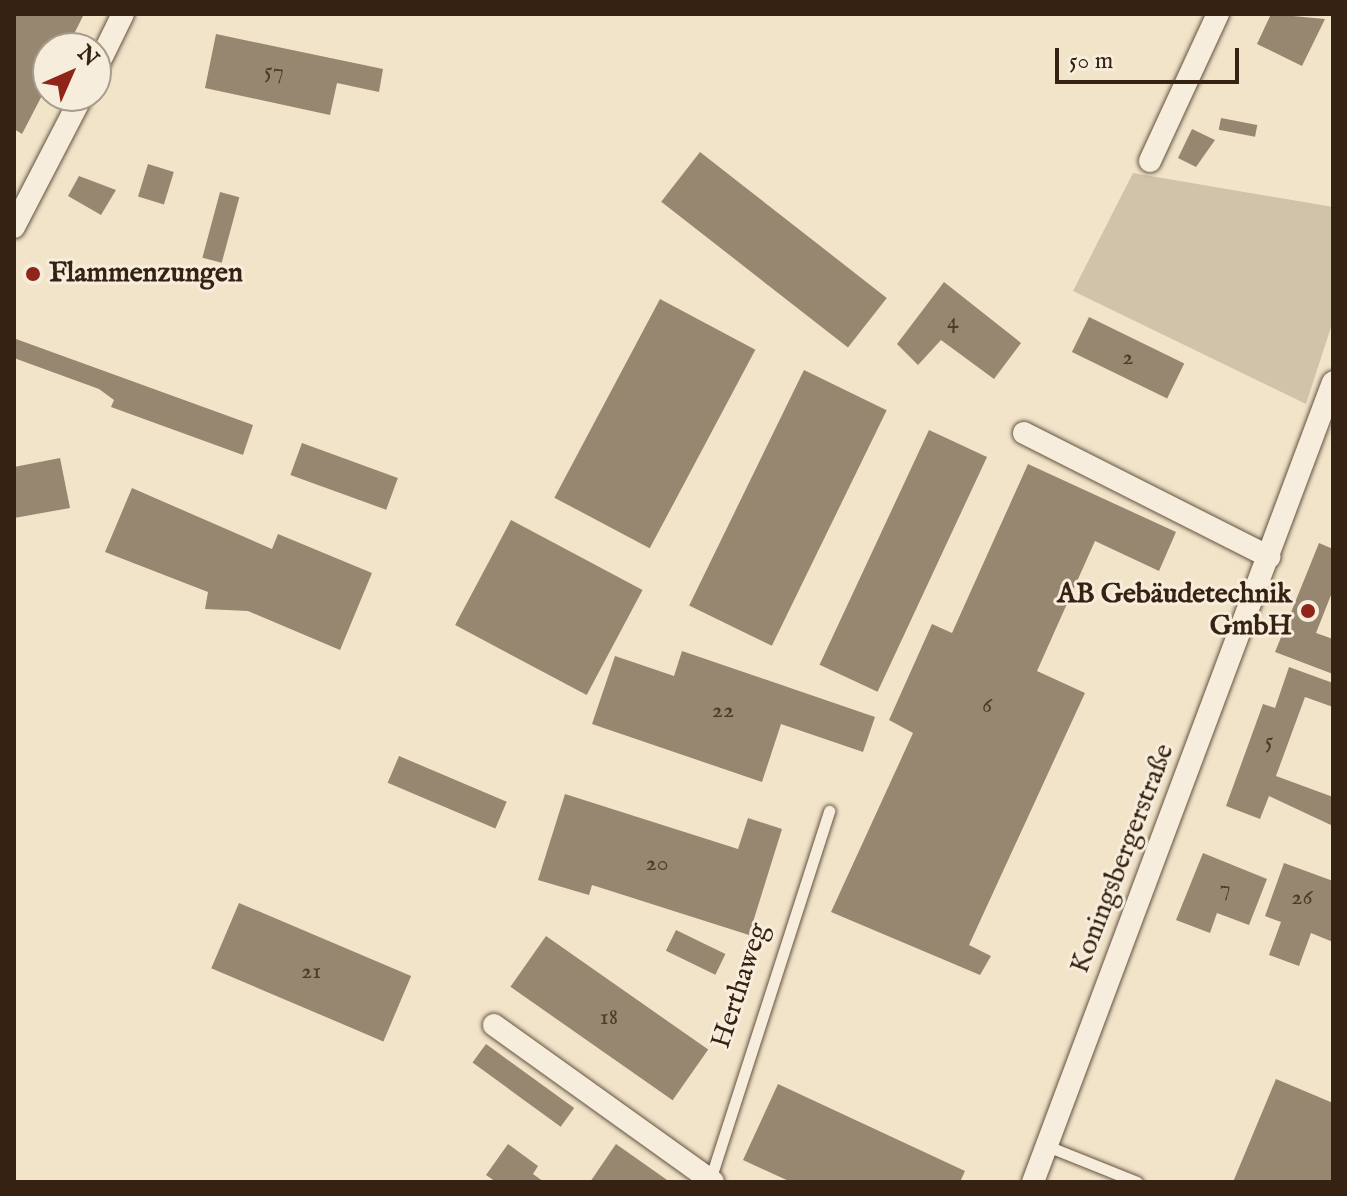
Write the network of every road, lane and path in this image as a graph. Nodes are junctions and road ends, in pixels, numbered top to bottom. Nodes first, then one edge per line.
1 (123, 14) edge
2 (1218, 14) edge
3 (112, 36) edge
4 (74, 112) edge
5 (1150, 161) dead end
6 (14, 227) edge
7 (1333, 382) edge
8 (1024, 433) dead end
9 (1269, 557) junction
10 (829, 811) dead end
11 (494, 1025) dead end
12 (1047, 1146) junction
13 (711, 1181) edge
14 (1130, 1181) edge
15 (1033, 1182) edge

1 - 3 street
2 - 5 street
4 - 6 street
7 - 9 street, Koningsbergerstraße
8 - 9 street
9 - 12 street, Koningsbergerstraße
10 - 13 lane, Herthaweg
11 - 13 street
12 - 14 lane
12 - 15 street, Koningsbergerstraße

